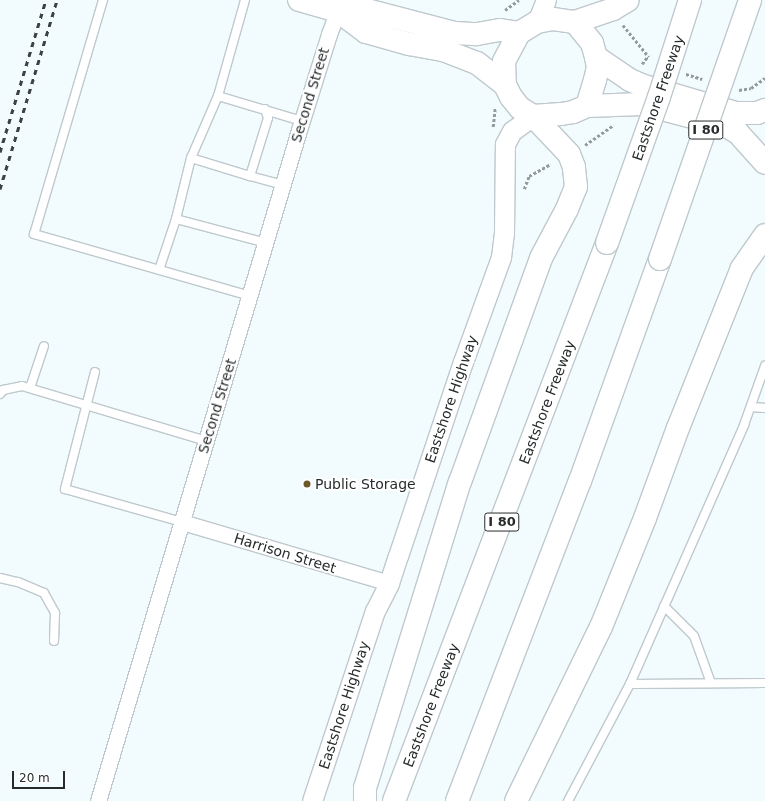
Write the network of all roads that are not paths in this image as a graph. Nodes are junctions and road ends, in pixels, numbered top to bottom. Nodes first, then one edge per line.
1 (104, 0) edge
2 (244, 0) edge
3 (299, 0) edge
4 (546, 0) edge
5 (628, 0) edge
6 (690, 0) edge
7 (750, 0) edge
8 (345, 7) edge
9 (575, 22) junction
10 (528, 27) junction
11 (596, 57) junction
12 (505, 85) junction
13 (218, 96) junction
14 (587, 106) junction
15 (265, 109) junction
16 (765, 110) edge
17 (533, 116) junction
18 (302, 121) junction
19 (764, 155) edge
20 (191, 158) junction
21 (250, 176) junction
22 (283, 185) junction
23 (176, 219) junction
24 (765, 235) edge
25 (266, 243) junction
26 (159, 270) junction
27 (250, 296) junction
28 (44, 346) dead end
29 (765, 366) edge
30 (95, 372) dead end
31 (30, 388) junction
32 (0, 394) edge
33 (86, 404) junction
34 (751, 407) junction
35 (765, 408) edge
36 (206, 441) junction
37 (182, 522) junction
38 (0, 578) edge
39 (388, 583) junction
40 (664, 606) junction
41 (54, 641) dead end
42 (711, 683) junction
43 (765, 683) edge
44 (630, 684) junction
45 (98, 801) edge
46 (312, 801) edge
47 (365, 801) edge
48 (394, 801) edge
49 (457, 801) edge
50 (516, 801) edge
51 (568, 801) edge

1 - 26 lane
2 - 13 lane
3 - 8 main road
4 - 10 street
5 - 9 main road
6 - 48 main road, Eastshore Freeway / I 80, bridge
7 - 49 main road, I 80, bridge
8 - 10 main road
8 - 12 main road
8 - 18 street, Second Street
9 - 10 main road
9 - 11 main road
10 - 12 main road
11 - 14 main road
11 - 16 main road
12 - 17 main road
13 - 15 lane
13 - 20 lane
14 - 17 main road
14 - 19 main road
15 - 18 lane
15 - 21 lane
17 - 39 street, Eastshore Highway
17 - 47 main road
18 - 22 street, Second Street
20 - 21 lane
20 - 23 lane
21 - 22 lane
22 - 25 street, Second Street
23 - 25 lane
23 - 26 lane
24 - 50 main road
25 - 27 street, Second Street
26 - 27 lane
27 - 36 street, Second Street
28 - 31 lane
29 - 34 lane
30 - 33 lane
31 - 32 lane
31 - 33 lane
33 - 36 lane
33 - 37 lane
34 - 35 lane
34 - 40 lane
36 - 37 street, Second Street
37 - 39 street, Harrison Street
37 - 45 street, Second Street
38 - 41 lane
39 - 46 street, Eastshore Highway
40 - 42 lane
40 - 44 lane
42 - 43 lane
42 - 44 lane
44 - 51 lane

